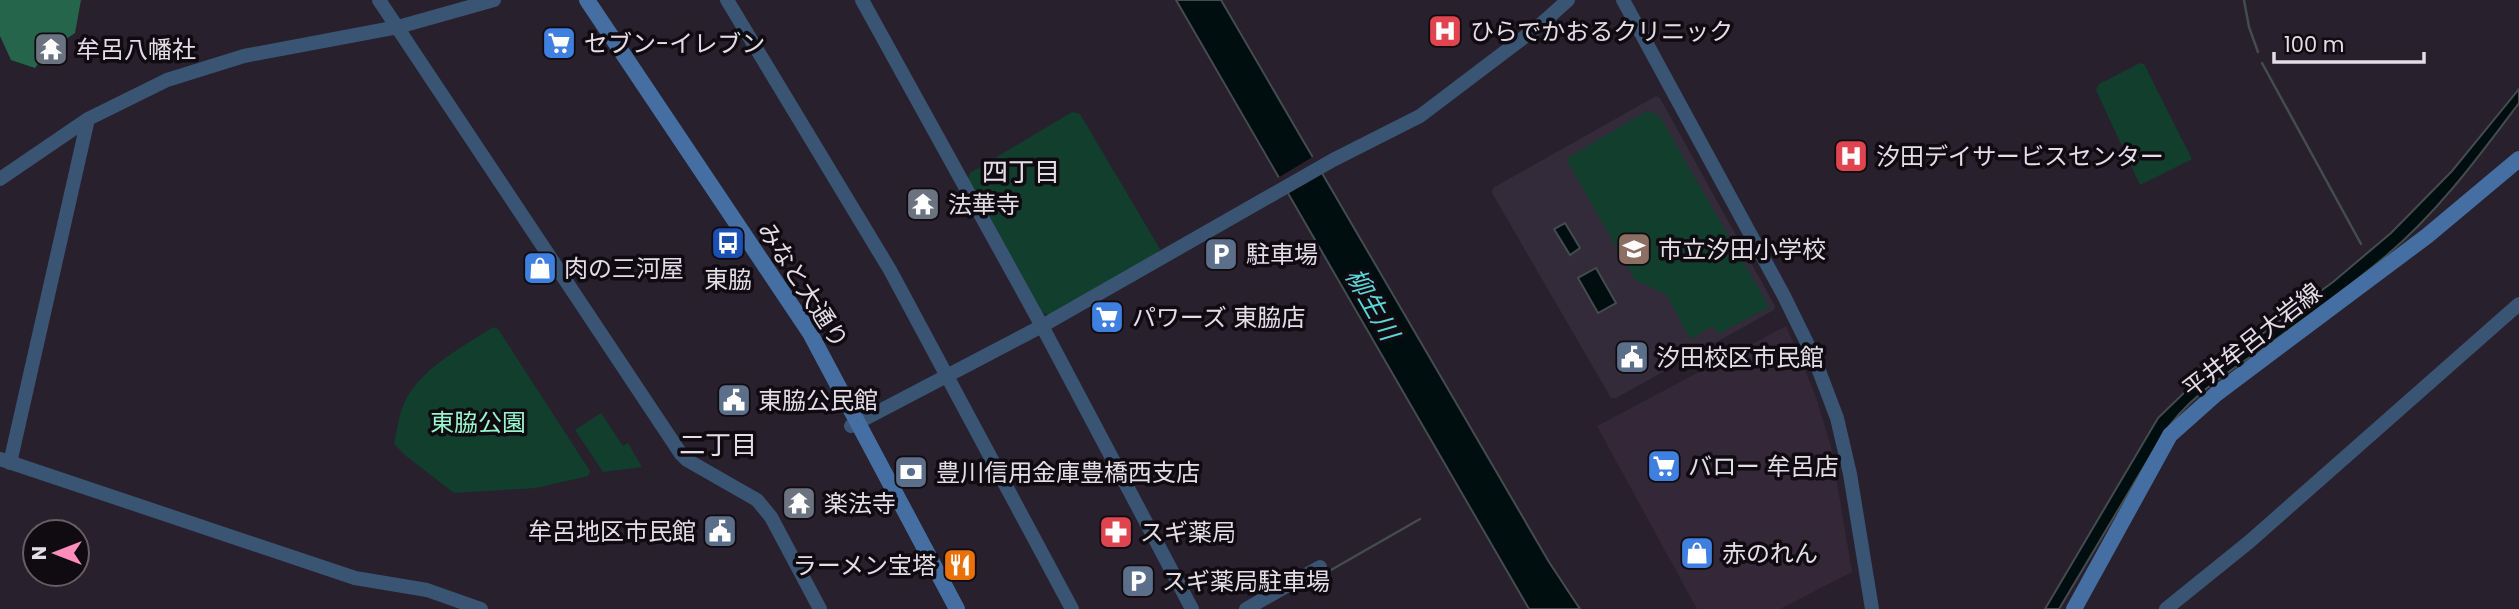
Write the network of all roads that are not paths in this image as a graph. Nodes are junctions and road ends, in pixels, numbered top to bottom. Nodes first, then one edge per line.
1 (379, 0) edge
2 (494, 0) edge
3 (577, 0) edge
4 (587, 0) edge
5 (727, 0) edge
6 (862, 0) edge
7 (1569, 0) edge
8 (1623, 0) edge
9 (398, 27) junction
10 (88, 119) junction
11 (2519, 159) edge
12 (0, 179) edge
13 (2519, 303) edge
14 (1042, 326) junction
15 (948, 376) junction
16 (855, 424) junction
17 (5, 461) edge
18 (1320, 567) dead end
19 (481, 609) edge
20 (820, 609) edge
21 (946, 609) edge
22 (957, 609) edge
23 (1072, 609) edge
24 (1192, 609) edge
25 (1246, 609) edge
26 (1872, 609) edge
27 (2074, 609) edge
28 (2166, 609) edge

1 - 9 street
2 - 9 street
3 - 16 main road, みなと大通り
4 - 16 main road, みなと大通り
5 - 15 street
6 - 14 street
7 - 14 street
8 - 26 street
9 - 10 street
9 - 20 street
10 - 12 street
10 - 17 street
11 - 27 main road, 平井牟呂大岩線
13 - 28 street
14 - 15 street
14 - 24 street
15 - 16 street
15 - 23 street
16 - 21 main road, みなと大通り
16 - 22 main road, みなと大通り
17 - 19 street
18 - 25 street

